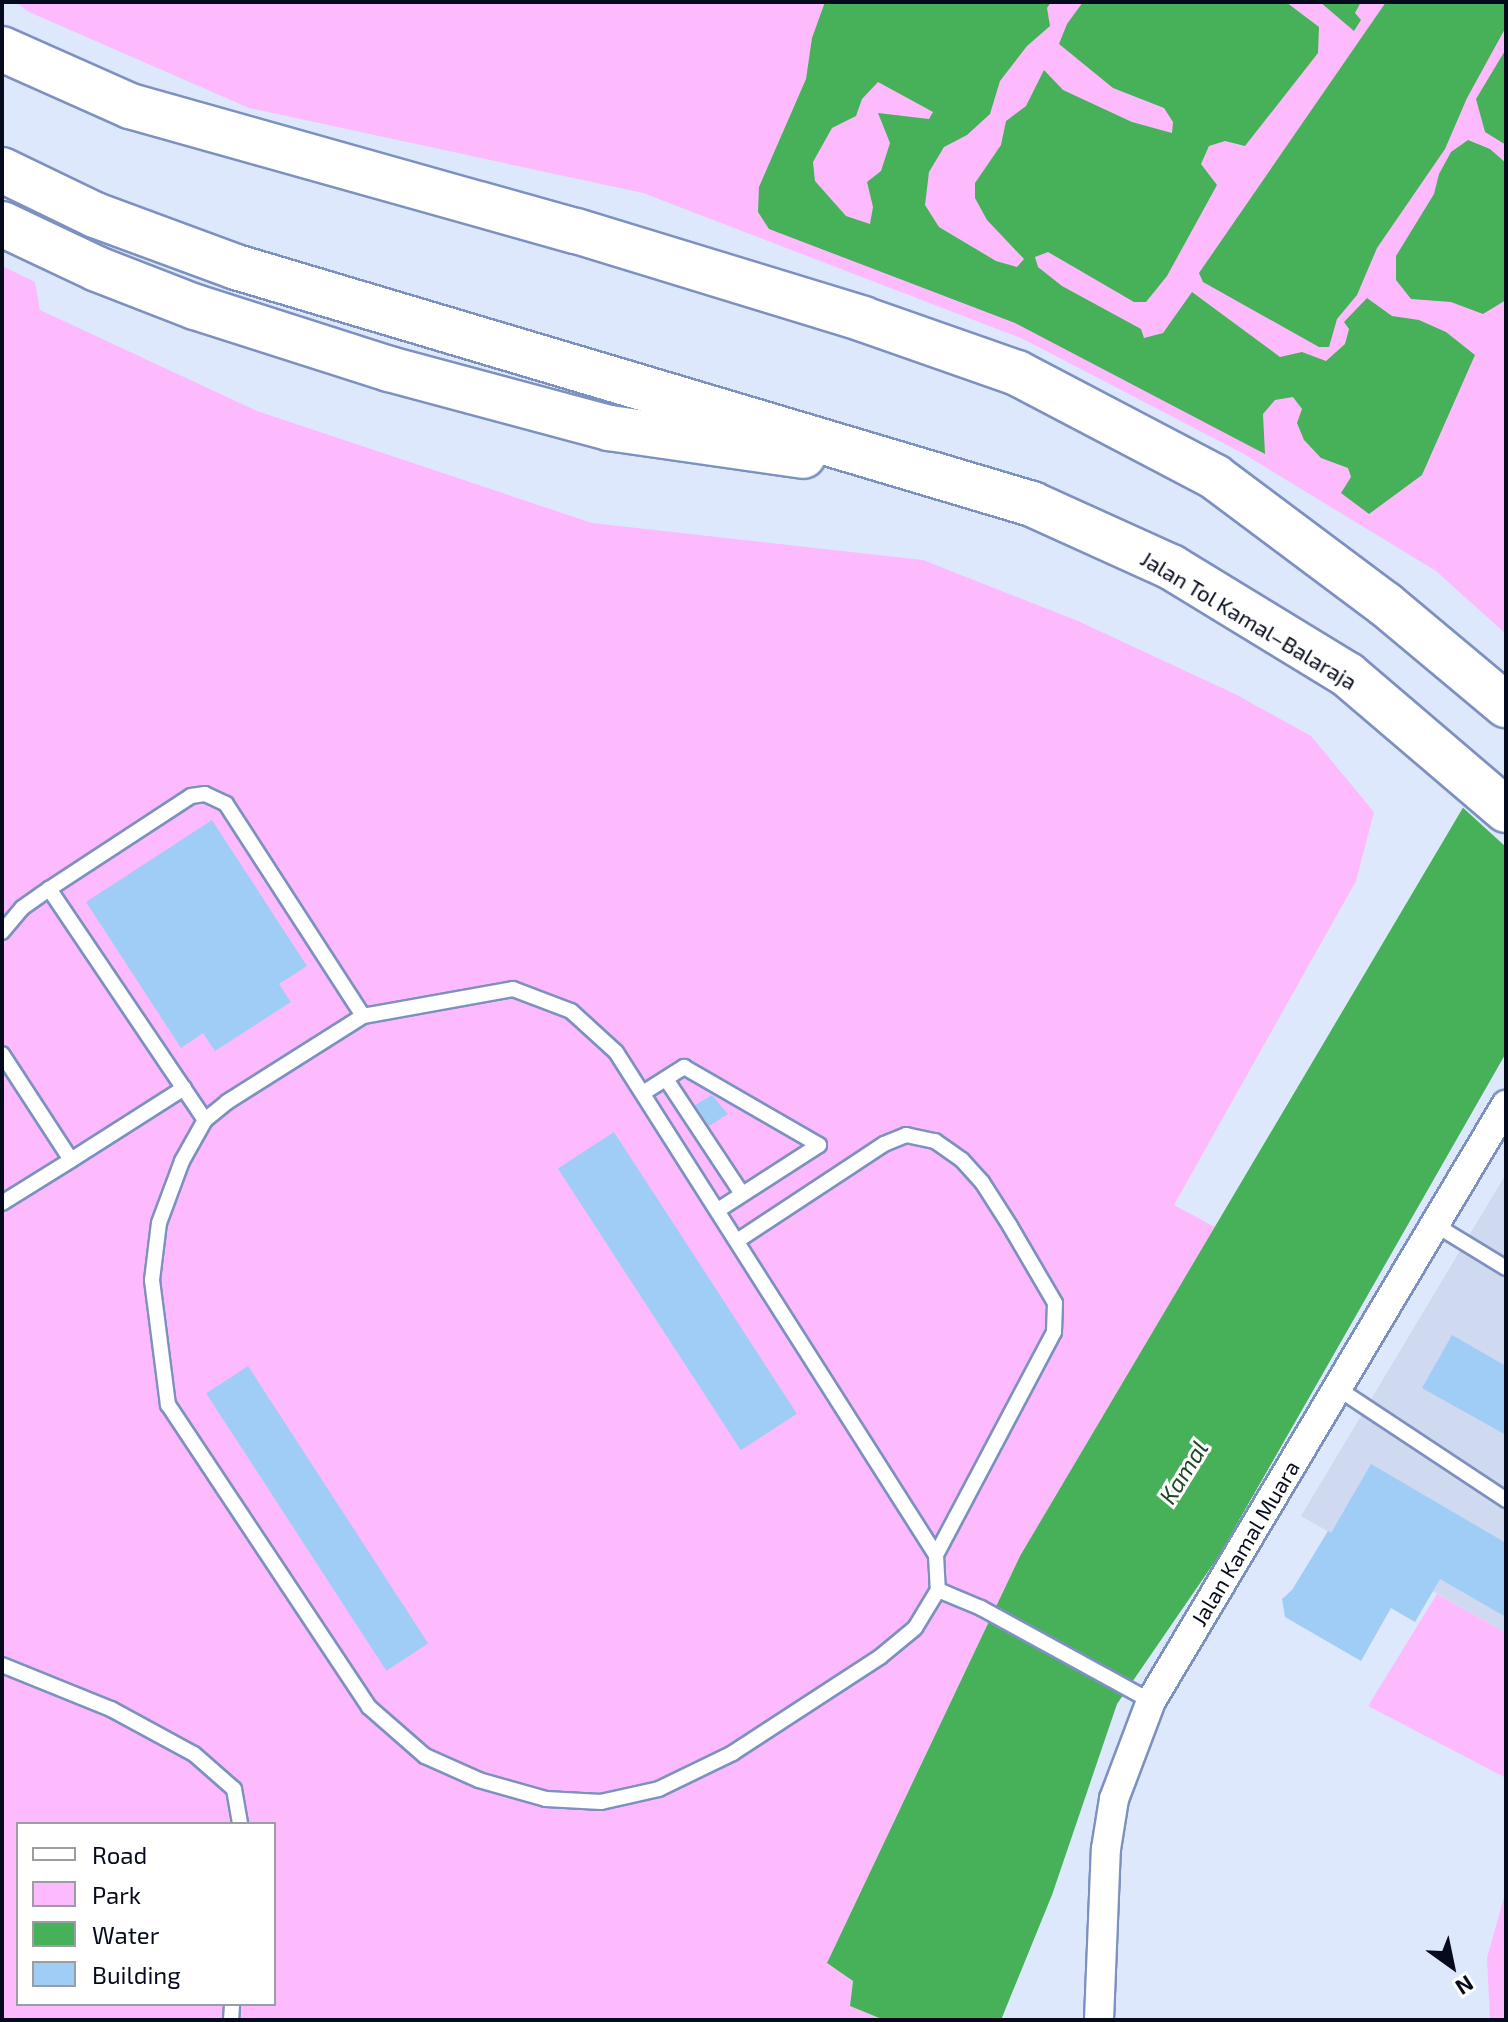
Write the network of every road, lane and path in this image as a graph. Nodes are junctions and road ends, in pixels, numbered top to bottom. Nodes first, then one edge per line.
1 (2, 49) edge
2 (2, 170) edge
3 (2, 224) edge
4 (961, 482) junction
5 (1502, 700) edge
6 (1506, 810) edge
7 (49, 889) junction
8 (2, 932) edge
9 (363, 1016) junction
10 (2, 1054) edge
11 (666, 1079) junction
12 (184, 1088) junction
13 (643, 1093) junction
14 (1506, 1105) edge
15 (205, 1120) junction
16 (71, 1160) junction
17 (742, 1194) junction
18 (2, 1203) edge
19 (718, 1210) junction
20 (1434, 1224) junction
21 (737, 1241) junction
22 (1506, 1268) edge
23 (1337, 1388) junction
24 (1506, 1500) edge
25 (936, 1555) junction
26 (938, 1590) junction
27 (2, 1665) edge
28 (1142, 1697) junction
29 (240, 1822) edge
30 (1099, 2020) edge

1 - 5 highway
2 - 4 highway
3 - 4 highway
4 - 6 highway, Jalan Tol Kamal–Balaraja
7 - 8 lane
7 - 9 lane
7 - 12 lane
9 - 13 lane
9 - 15 lane
10 - 16 lane
11 - 13 lane
11 - 17 lane
11 - 17 lane
12 - 15 lane
12 - 16 lane
13 - 19 lane
14 - 20 street, Jalan Kamal Muara
15 - 26 lane
16 - 18 lane
17 - 19 lane
19 - 21 lane
20 - 22 lane
20 - 23 street, Jalan Kamal Muara
21 - 25 lane
21 - 25 lane
23 - 24 lane
23 - 28 street, Jalan Kamal Muara
25 - 26 lane
26 - 28 lane
27 - 29 lane
28 - 30 street, Jalan Kamal Muara

